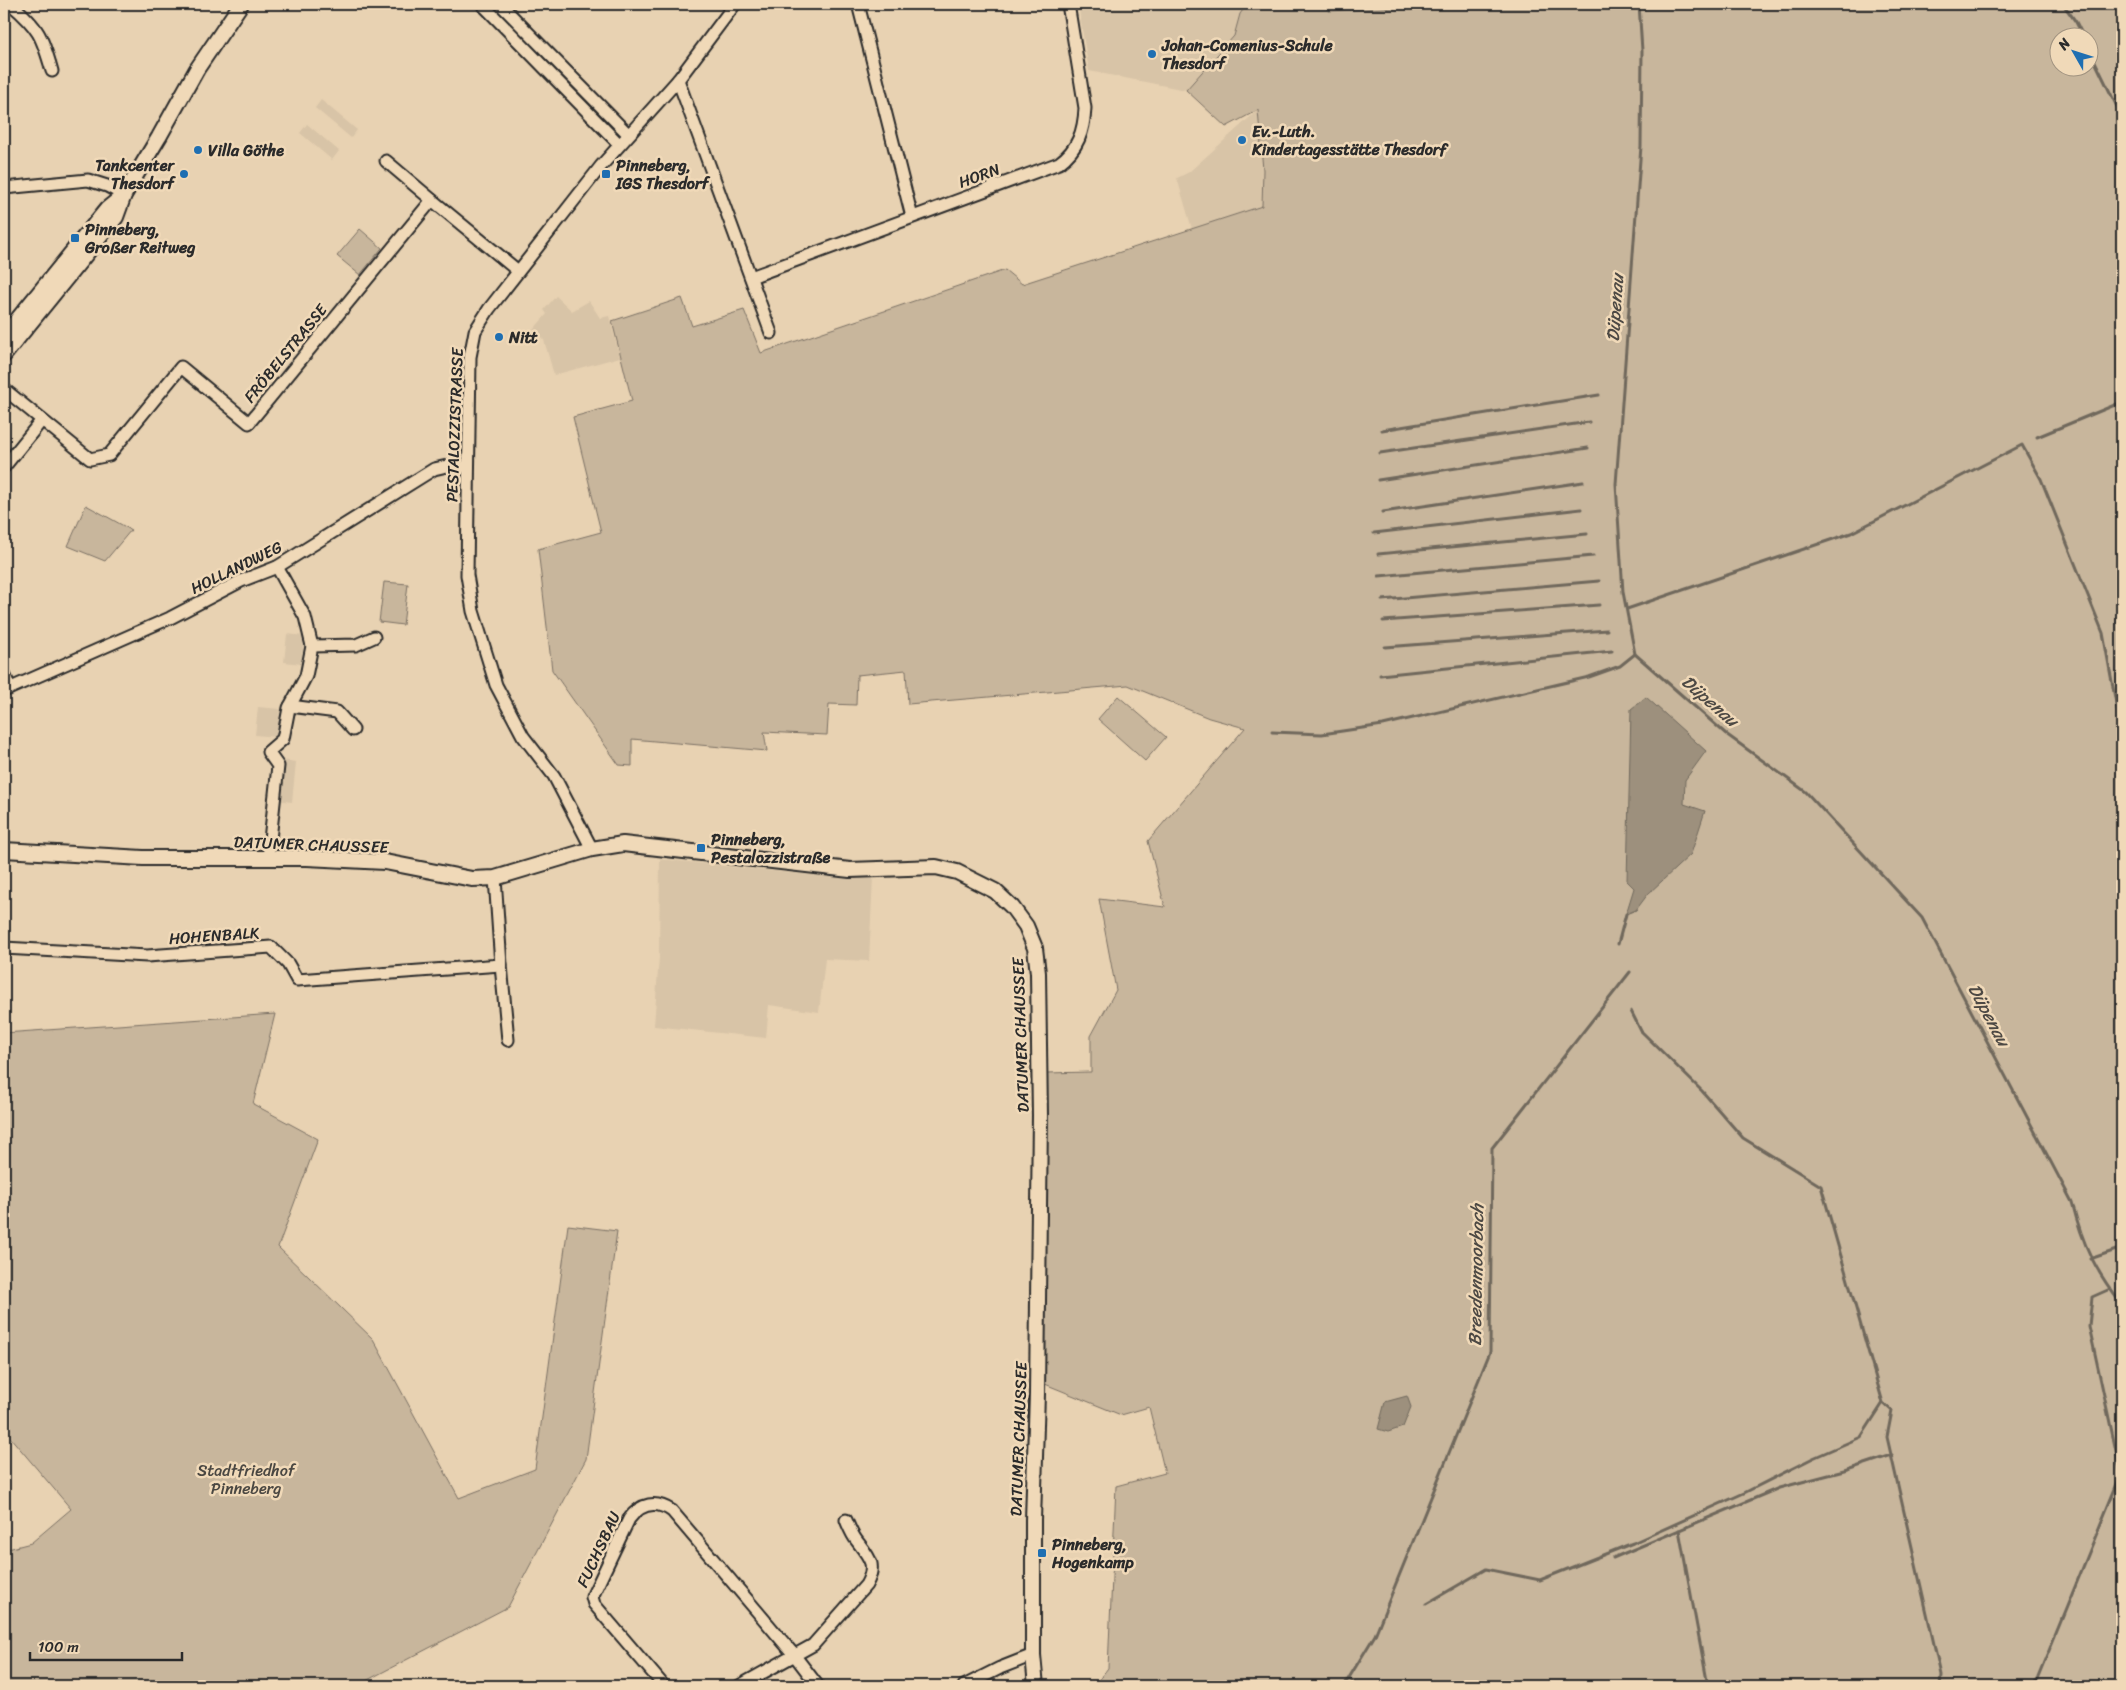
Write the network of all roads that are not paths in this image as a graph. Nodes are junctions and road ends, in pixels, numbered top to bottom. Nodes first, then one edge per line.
1 (11, 4) edge
2 (241, 4) edge
3 (482, 4) edge
4 (500, 4) edge
5 (735, 4) edge
6 (858, 4) edge
7 (1068, 4) edge
8 (52, 71) dead end
9 (678, 80) junction
10 (628, 134) junction
11 (619, 144) junction
12 (386, 161) dead end
13 (4, 188) edge
14 (124, 195) junction
15 (432, 200) junction
16 (912, 217) junction
17 (518, 271) junction
18 (751, 277) junction
19 (771, 334) dead end
20 (4, 336) edge
21 (4, 355) edge
22 (4, 389) edge
23 (42, 420) junction
24 (4, 467) edge
25 (468, 468) junction
26 (277, 567) junction
27 (374, 637) dead end
28 (312, 646) junction
29 (4, 674) edge
30 (7, 689) edge
31 (290, 706) junction
32 (353, 730) dead end
33 (592, 849) junction
34 (4, 850) edge
35 (268, 858) junction
36 (495, 878) junction
37 (4, 948) edge
38 (501, 965) junction
39 (508, 1040) dead end
40 (846, 1520) dead end
41 (1033, 1655) junction
42 (795, 1656) junction
43 (664, 1686) edge
44 (739, 1686) edge
45 (818, 1686) edge
46 (964, 1686) edge
47 (1036, 1686) edge

1 - 8 street
2 - 14 street
3 - 11 street
4 - 10 street
5 - 9 street, PESTALOZZISTRASSE
6 - 16 street
7 - 16 street, HORN
9 - 10 street, PESTALOZZISTRASSE
9 - 18 street
10 - 11 street, PESTALOZZISTRASSE
11 - 17 street, PESTALOZZISTRASSE
12 - 15 street
13 - 14 street
14 - 20 street
14 - 21 street
15 - 17 street
15 - 23 street, FRÖBELSTRASSE
16 - 18 street, HORN
17 - 25 street, PESTALOZZISTRASSE
18 - 19 street
22 - 23 street, FRÖBELSTRASSE
23 - 24 street
25 - 26 street, HOLLANDWEG
25 - 33 street, PESTALOZZISTRASSE
26 - 28 street
26 - 30 street, HOLLANDWEG
27 - 28 street
28 - 31 street
29 - 30 street, HOLLANDWEG
31 - 32 street
31 - 35 street
33 - 36 street, DATUMER CHAUSSEE
33 - 41 street, DATUMER CHAUSSEE
34 - 35 street, DATUMER CHAUSSEE
35 - 36 street, DATUMER CHAUSSEE
36 - 38 street
37 - 38 street, HOHENBALK
38 - 39 street
40 - 42 street
41 - 46 street
41 - 47 street, DATUMER CHAUSSEE
42 - 43 street, FUCHSBAU
42 - 44 street
42 - 45 street, FUCHSBAU

